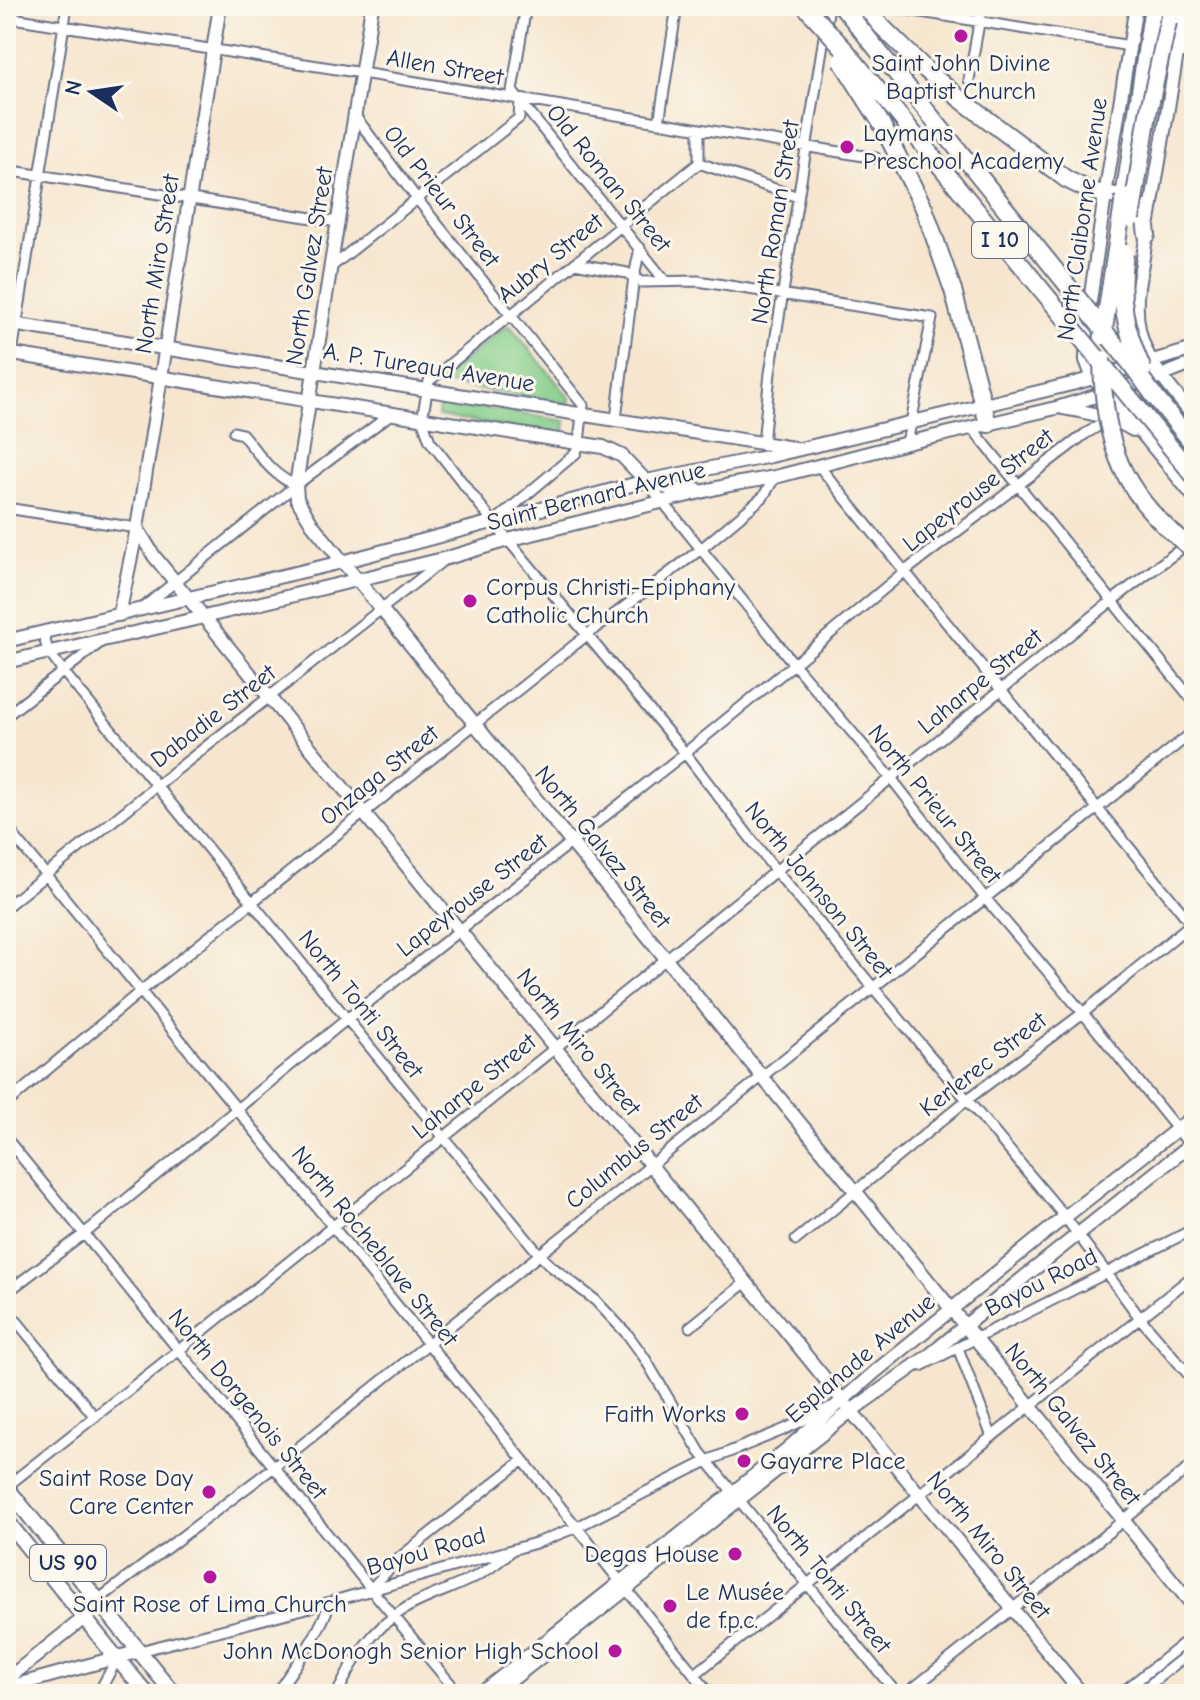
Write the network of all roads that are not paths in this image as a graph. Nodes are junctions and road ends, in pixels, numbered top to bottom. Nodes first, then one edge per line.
1 (67, 6) edge
2 (220, 6) edge
3 (372, 6) edge
4 (526, 6) edge
5 (677, 6) edge
6 (804, 6) edge
7 (829, 6) edge
8 (842, 6) edge
9 (861, 6) edge
10 (884, 6) edge
11 (982, 6) edge
12 (1136, 6) edge
13 (1153, 6) edge
14 (1185, 6) edge
15 (1170, 14) edge
16 (6, 17) edge
17 (980, 22) junction
18 (64, 26) junction
19 (1130, 46) junction
20 (213, 50) junction
21 (1178, 52) junction
22 (1194, 55) edge
23 (362, 73) junction
24 (969, 80) dead end
25 (520, 100) junction
26 (355, 116) junction
27 (659, 123) junction
28 (699, 130) junction
29 (807, 147) junction
30 (876, 158) dead end
31 (699, 163) junction
32 (6, 170) edge
33 (40, 176) junction
34 (1105, 195) junction
35 (798, 197) junction
36 (189, 199) junction
37 (417, 199) junction
38 (338, 222) junction
39 (622, 226) junction
40 (1147, 235) junction
41 (640, 248) junction
42 (575, 263) junction
43 (331, 267) junction
44 (634, 277) junction
45 (666, 282) junction
46 (783, 295) junction
47 (510, 315) junction
48 (11, 324) edge
49 (165, 348) junction
50 (1194, 349) edge
51 (9, 354) edge
52 (1151, 361) junction
53 (1194, 363) edge
54 (314, 372) junction
55 (1161, 376) junction
56 (161, 377) junction
57 (1093, 378) junction
58 (427, 389) junction
59 (6, 391) edge
60 (1106, 394) junction
61 (1155, 397) junction
62 (309, 401) junction
63 (983, 406) junction
64 (1060, 407) junction
65 (391, 414) junction
66 (582, 414) junction
67 (1194, 417) edge
68 (422, 419) junction
69 (616, 419) junction
70 (912, 421) junction
71 (1119, 422) junction
72 (980, 426) junction
73 (234, 432) dead end
74 (1146, 438) junction
75 (579, 443) junction
76 (907, 443) junction
77 (763, 444) junction
78 (1194, 445) edge
79 (797, 449) junction
80 (771, 456) junction
81 (819, 466) junction
82 (1194, 476) edge
83 (775, 477) junction
84 (646, 481) junction
85 (296, 485) junction
86 (729, 485) junction
87 (1018, 485) junction
88 (1194, 497) edge
89 (665, 503) junction
90 (6, 508) edge
91 (494, 523) junction
92 (137, 528) junction
93 (1194, 539) edge
94 (508, 540) junction
95 (701, 549) junction
96 (1194, 550) edge
97 (447, 558) junction
98 (342, 562) junction
99 (904, 572) junction
100 (356, 579) junction
101 (176, 583) junction
102 (189, 599) junction
103 (1113, 600) junction
104 (381, 609) junction
105 (141, 610) junction
106 (119, 615) junction
107 (204, 617) junction
108 (43, 633) junction
109 (587, 635) junction
110 (108, 637) junction
111 (6, 641) edge
112 (48, 651) junction
113 (6, 662) edge
114 (794, 664) junction
115 (63, 671) junction
116 (1000, 690) junction
117 (269, 697) junction
118 (1194, 702) edge
119 (6, 716) edge
120 (475, 724) junction
121 (1194, 731) edge
122 (685, 753) junction
123 (891, 778) junction
124 (156, 786) junction
125 (1096, 808) junction
126 (364, 813) junction
127 (6, 826) edge
128 (571, 842) junction
129 (775, 870) junction
130 (45, 875) junction
131 (985, 898) junction
132 (252, 903) junction
133 (6, 907) edge
134 (1193, 924) edge
135 (460, 931) junction
136 (666, 959) junction
137 (873, 987) junction
138 (141, 991) junction
139 (1083, 1013) junction
140 (347, 1019) junction
141 (555, 1047) junction
142 (761, 1076) junction
143 (968, 1099) junction
144 (6, 1104) edge
145 (237, 1109) junction
146 (1194, 1116) edge
147 (1178, 1130) junction
148 (444, 1136) junction
149 (6, 1138) edge
150 (1193, 1146) edge
151 (651, 1166) junction
152 (855, 1191) junction
153 (1065, 1217) junction
154 (332, 1226) junction
155 (1194, 1229) edge
156 (84, 1234) junction
157 (1079, 1234) junction
158 (796, 1240) dead end
159 (539, 1254) junction
160 (1105, 1273) junction
161 (1194, 1275) edge
162 (746, 1282) junction
163 (6, 1293) edge
164 (6, 1308) edge
165 (951, 1309) junction
166 (1140, 1318) junction
167 (965, 1326) junction
168 (690, 1327) dead end
169 (976, 1339) junction
170 (428, 1344) junction
171 (958, 1348) junction
172 (179, 1350) junction
173 (907, 1373) junction
174 (1194, 1381) edge
175 (840, 1402) junction
176 (1030, 1406) junction
177 (851, 1411) junction
178 (95, 1417) junction
179 (992, 1437) junction
180 (523, 1460) junction
181 (707, 1461) junction
182 (1194, 1464) edge
183 (274, 1467) junction
184 (6, 1487) edge
185 (919, 1495) junction
186 (736, 1497) junction
187 (6, 1520) edge
188 (1123, 1520) junction
189 (577, 1527) junction
190 (512, 1550) junction
191 (807, 1584) junction
192 (624, 1586) junction
193 (371, 1589) junction
194 (98, 1600) junction
195 (330, 1602) junction
196 (1194, 1607) edge
197 (1012, 1609) junction
198 (393, 1617) junction
199 (84, 1618) junction
200 (1194, 1635) edge
201 (129, 1639) junction
202 (1194, 1649) edge
203 (140, 1651) junction
204 (117, 1659) junction
205 (694, 1675) junction
206 (6, 1680) edge
207 (6, 1688) edge
208 (98, 1694) edge
209 (147, 1694) edge
210 (174, 1694) edge
211 (276, 1694) edge
212 (337, 1694) edge
213 (459, 1694) edge
214 (480, 1694) edge
215 (494, 1694) edge
216 (710, 1694) edge
217 (897, 1694) edge
218 (906, 1694) edge
219 (1082, 1694) edge
220 (1120, 1694) edge
221 (1138, 1694) edge

1 - 18 street
2 - 20 street, North Miro Street
3 - 23 street, North Galvez Street
4 - 25 street
5 - 27 street
6 - 63 highway, bridge
6 - 82 highway, I 10, bridge
7 - 29 street, North Roman Street
8 - 61 highway, I 10, bridge
9 - 34 highway
10 - 17 street
11 - 17 street
12 - 19 street, North Claiborne Avenue
13 - 96 highway, bridge
14 - 21 street
15 - 61 highway, bridge
16 - 18 street, Allen Street
17 - 19 street
17 - 24 street
18 - 20 street, Allen Street
18 - 33 street
19 - 34 street, North Claiborne Avenue
20 - 23 street, Allen Street
20 - 36 street, North Miro Street
21 - 22 street
21 - 40 street
23 - 25 street, Allen Street
23 - 26 street, North Galvez Street
25 - 27 street, Allen Street
25 - 37 street
25 - 39 street, Old Roman Street
26 - 37 street, Old Prieur Street
26 - 38 street, North Galvez Street
27 - 28 street, Allen Street
28 - 29 street, Allen Street
28 - 31 street
29 - 30 street, Allen Street
29 - 35 street, North Roman Street
31 - 35 street
31 - 39 street, Aubry Street
32 - 33 street
33 - 36 street
33 - 48 street
34 - 40 highway
34 - 57 street, North Claiborne Avenue
35 - 46 street, North Roman Street
36 - 38 street
36 - 49 street, North Miro Street
37 - 43 street
37 - 47 street, Old Prieur Street
38 - 43 street, North Galvez Street
39 - 41 street, Old Roman Street
39 - 42 street, Aubry Street
40 - 52 street
41 - 44 street
41 - 45 street, Old Roman Street
42 - 44 street
42 - 47 street, Aubry Street
43 - 54 street, North Galvez Street
44 - 45 street
44 - 69 street
45 - 46 street
46 - 70 street
46 - 77 street, North Roman Street
47 - 58 street, Aubry Street
47 - 66 street, Old Prieur Street
48 - 49 street, A. P. Tureaud Avenue
48 - 51 street
49 - 54 street, A. P. Tureaud Avenue
49 - 56 street, North Miro Street
50 - 52 street, Saint Bernard Avenue
51 - 56 street
51 - 59 street
52 - 55 street
52 - 57 street, Saint Bernard Avenue
53 - 55 street, Saint Bernard Avenue
54 - 58 street, A. P. Tureaud Avenue
54 - 62 street, North Galvez Street
55 - 60 street, Saint Bernard Avenue
55 - 67 street
56 - 62 street
56 - 92 street, North Miro Street
57 - 60 street, North Claiborne Avenue
57 - 63 street, Saint Bernard Avenue
58 - 66 street, A. P. Tureaud Avenue
58 - 68 street
60 - 64 street, Saint Bernard Avenue
60 - 74 street, North Claiborne Avenue
61 - 78 highway, I 10
62 - 65 street
62 - 85 street, North Galvez Street
63 - 70 street, Saint Bernard Avenue
63 - 72 highway
64 - 71 street
64 - 72 street, Saint Bernard Avenue
65 - 68 street
65 - 85 street
66 - 69 street, A. P. Tureaud Avenue
66 - 75 street
68 - 75 street
68 - 91 street, North Johnson Street
69 - 77 street, A. P. Tureaud Avenue
70 - 76 street
70 - 79 street, Saint Bernard Avenue
71 - 74 street
71 - 87 street, Lapeyrouse Street
72 - 76 street, Saint Bernard Avenue
72 - 87 street
73 - 85 street
74 - 88 street, North Claiborne Avenue
75 - 84 street
75 - 91 street
76 - 81 street, Saint Bernard Avenue
77 - 79 street, A. P. Tureaud Avenue
79 - 80 street, Saint Bernard Avenue
80 - 83 street
80 - 84 street, Saint Bernard Avenue
81 - 83 street, Saint Bernard Avenue
81 - 99 street
83 - 86 street, Saint Bernard Avenue
83 - 95 street, Onzaga Street
84 - 86 street
84 - 89 street, North Prieur Street
84 - 91 street, Saint Bernard Avenue
85 - 98 street, North Galvez Street
85 - 101 street
86 - 89 street, Saint Bernard Avenue
87 - 99 street, Lapeyrouse Street
87 - 103 street
89 - 94 street, Saint Bernard Avenue
89 - 95 street, North Prieur Street
90 - 92 street
91 - 94 street, North Johnson Street
91 - 98 street, Saint Bernard Avenue
92 - 101 street, North Miro Street
92 - 106 street, North Miro Street
93 - 103 street, Laharpe Street
94 - 97 street, Saint Bernard Avenue
94 - 109 street, North Johnson Street
95 - 109 street, Onzaga Street
95 - 114 street, North Prieur Street
97 - 100 street, Saint Bernard Avenue
97 - 104 street, Dabadie Street
98 - 100 street, North Galvez Street
98 - 102 street, Saint Bernard Avenue
99 - 114 street, Lapeyrouse Street
99 - 116 street
100 - 104 street, North Galvez Street
100 - 107 street, Saint Bernard Avenue
101 - 102 street, North Miro Street
101 - 105 street
102 - 105 street, Saint Bernard Avenue
102 - 107 street, North Miro Street
103 - 116 street, Laharpe Street
103 - 118 street
104 - 117 street, Dabadie Street
104 - 120 street, North Galvez Street
105 - 106 street, Saint Bernard Avenue
106 - 108 street, Saint Bernard Avenue
107 - 110 street, Saint Bernard Avenue
107 - 117 street, North Miro Street
108 - 111 street, Saint Bernard Avenue
108 - 112 street, North Tonti Street
109 - 120 street, Onzaga Street
109 - 122 street, North Johnson Street
110 - 112 street, Saint Bernard Avenue
110 - 115 street
112 - 113 street, Saint Bernard Avenue
112 - 115 street, North Tonti Street
114 - 122 street, Lapeyrouse Street
114 - 123 street, North Prieur Street
115 - 119 street
115 - 124 street, North Tonti Street
116 - 123 street, Laharpe Street
116 - 125 street
117 - 124 street, Dabadie Street
117 - 126 street, North Miro Street
120 - 126 street, Onzaga Street
120 - 128 street, North Galvez Street
121 - 125 street, Columbus Street
122 - 128 street, Lapeyrouse Street
122 - 129 street, North Johnson Street
123 - 129 street, Laharpe Street
123 - 131 street, North Prieur Street
124 - 130 street, Dabadie Street
124 - 132 street, North Tonti Street
125 - 131 street, Columbus Street
125 - 134 street
126 - 132 street, Onzaga Street
126 - 135 street, North Miro Street
127 - 130 street, North Rocheblave Street
128 - 135 street, Lapeyrouse Street
128 - 136 street, North Galvez Street
129 - 136 street, Laharpe Street
129 - 137 street, North Johnson Street
130 - 133 street, Dabadie Street
130 - 138 street, North Rocheblave Street
131 - 137 street, Columbus Street
131 - 139 street, North Prieur Street
132 - 138 street, Onzaga Street
132 - 140 street, North Tonti Street
134 - 139 street, Kerlerec Street
135 - 140 street, Lapeyrouse Street
135 - 141 street, North Miro Street
136 - 141 street, Laharpe Street
136 - 142 street, North Galvez Street
137 - 142 street, Columbus Street
137 - 143 street, North Johnson Street
138 - 144 street, Onzaga Street
138 - 145 street, North Rocheblave Street
139 - 143 street, Kerlerec Street
139 - 147 street, North Prieur Street
140 - 145 street, Lapeyrouse Street
140 - 148 street, North Tonti Street
141 - 148 street, Laharpe Street
141 - 151 street, North Miro Street
142 - 151 street, Columbus Street
142 - 152 street, North Galvez Street
143 - 152 street, Kerlerec Street
143 - 153 street, North Johnson Street
145 - 154 street, North Rocheblave Street
145 - 156 street, Lapeyrouse Street
146 - 147 street, Esplanade Avenue
147 - 150 street, North Prieur Street
147 - 153 street, Esplanade Avenue
148 - 154 street, Laharpe Street
148 - 159 street, North Tonti Street
149 - 156 street, North Dorgenois Street
150 - 157 street, Esplanade Avenue
151 - 159 street, Columbus Street
151 - 162 street, North Miro Street
152 - 158 street, Kerlerec Street
152 - 165 street, North Galvez Street
153 - 157 street, North Johnson Street
153 - 165 street, Esplanade Avenue
154 - 170 street, North Rocheblave Street
154 - 172 street, Laharpe Street
155 - 160 street, Bayou Road
156 - 163 street, Lapeyrouse Street
156 - 172 street, North Dorgenois Street
157 - 160 street, North Johnson Street
157 - 167 street, Esplanade Avenue
159 - 170 street, Columbus Street
159 - 181 street, North Tonti Street
160 - 166 street, North Johnson Street
160 - 169 street, Bayou Road
161 - 166 street
162 - 168 street
162 - 175 street, North Miro Street
164 - 178 street
165 - 167 street, North Galvez Street
165 - 175 street, Esplanade Avenue
166 - 174 street, North Johnson Street
166 - 176 street
167 - 169 street, North Galvez Street
167 - 173 street, Esplanade Avenue
169 - 171 street, Bayou Road
169 - 176 street, North Galvez Street
170 - 180 street, North Rocheblave Street
170 - 183 street, Columbus Street
171 - 173 street, Bayou Road
171 - 179 street
172 - 178 street, Laharpe Street
172 - 183 street, North Dorgenois Street
173 - 177 street, Esplanade Avenue
175 - 177 street, North Miro Street
175 - 181 street, Bayou Road
175 - 186 street, Esplanade Avenue
176 - 179 street
176 - 188 street, North Galvez Street
177 - 185 street, North Miro Street
177 - 186 street, Esplanade Avenue
178 - 184 street, Laharpe Street
179 - 185 street
180 - 189 street, North Rocheblave Street
180 - 193 street
181 - 186 street, North Tonti Street
181 - 189 street, Bayou Road
182 - 188 street
183 - 193 street, North Dorgenois Street
183 - 194 street, Columbus Street
184 - 194 main road, US 90
185 - 191 street
185 - 197 street, North Miro Street
186 - 191 street, North Tonti Street
186 - 192 street, Esplanade Avenue
187 - 199 main road, US 90
188 - 196 street, North Galvez Street
188 - 197 street
189 - 190 street, Bayou Road
189 - 192 street, North Rocheblave Street
190 - 193 street, Bayou Road
190 - 198 street
191 - 205 street
191 - 217 street, North Tonti Street
192 - 205 street, North Rocheblave Street
192 - 214 street, Esplanade Avenue
192 - 215 street, Esplanade Avenue
193 - 195 street, Bayou Road
193 - 198 street, North Dorgenois Street
194 - 201 main road, US 90
195 - 203 street, Bayou Road
195 - 211 street
197 - 218 street
197 - 219 street, North Miro Street
198 - 212 street
198 - 213 street, North Dorgenois Street
199 - 201 main road
199 - 204 main road, US 90
199 - 206 street
200 - 220 street
201 - 203 main road, US 90
202 - 221 street
203 - 204 street, Bayou Road
203 - 210 main road, US 90
204 - 207 street, Bayou Road
204 - 208 street
204 - 209 main road, US 90
205 - 216 street, North Rocheblave Street

